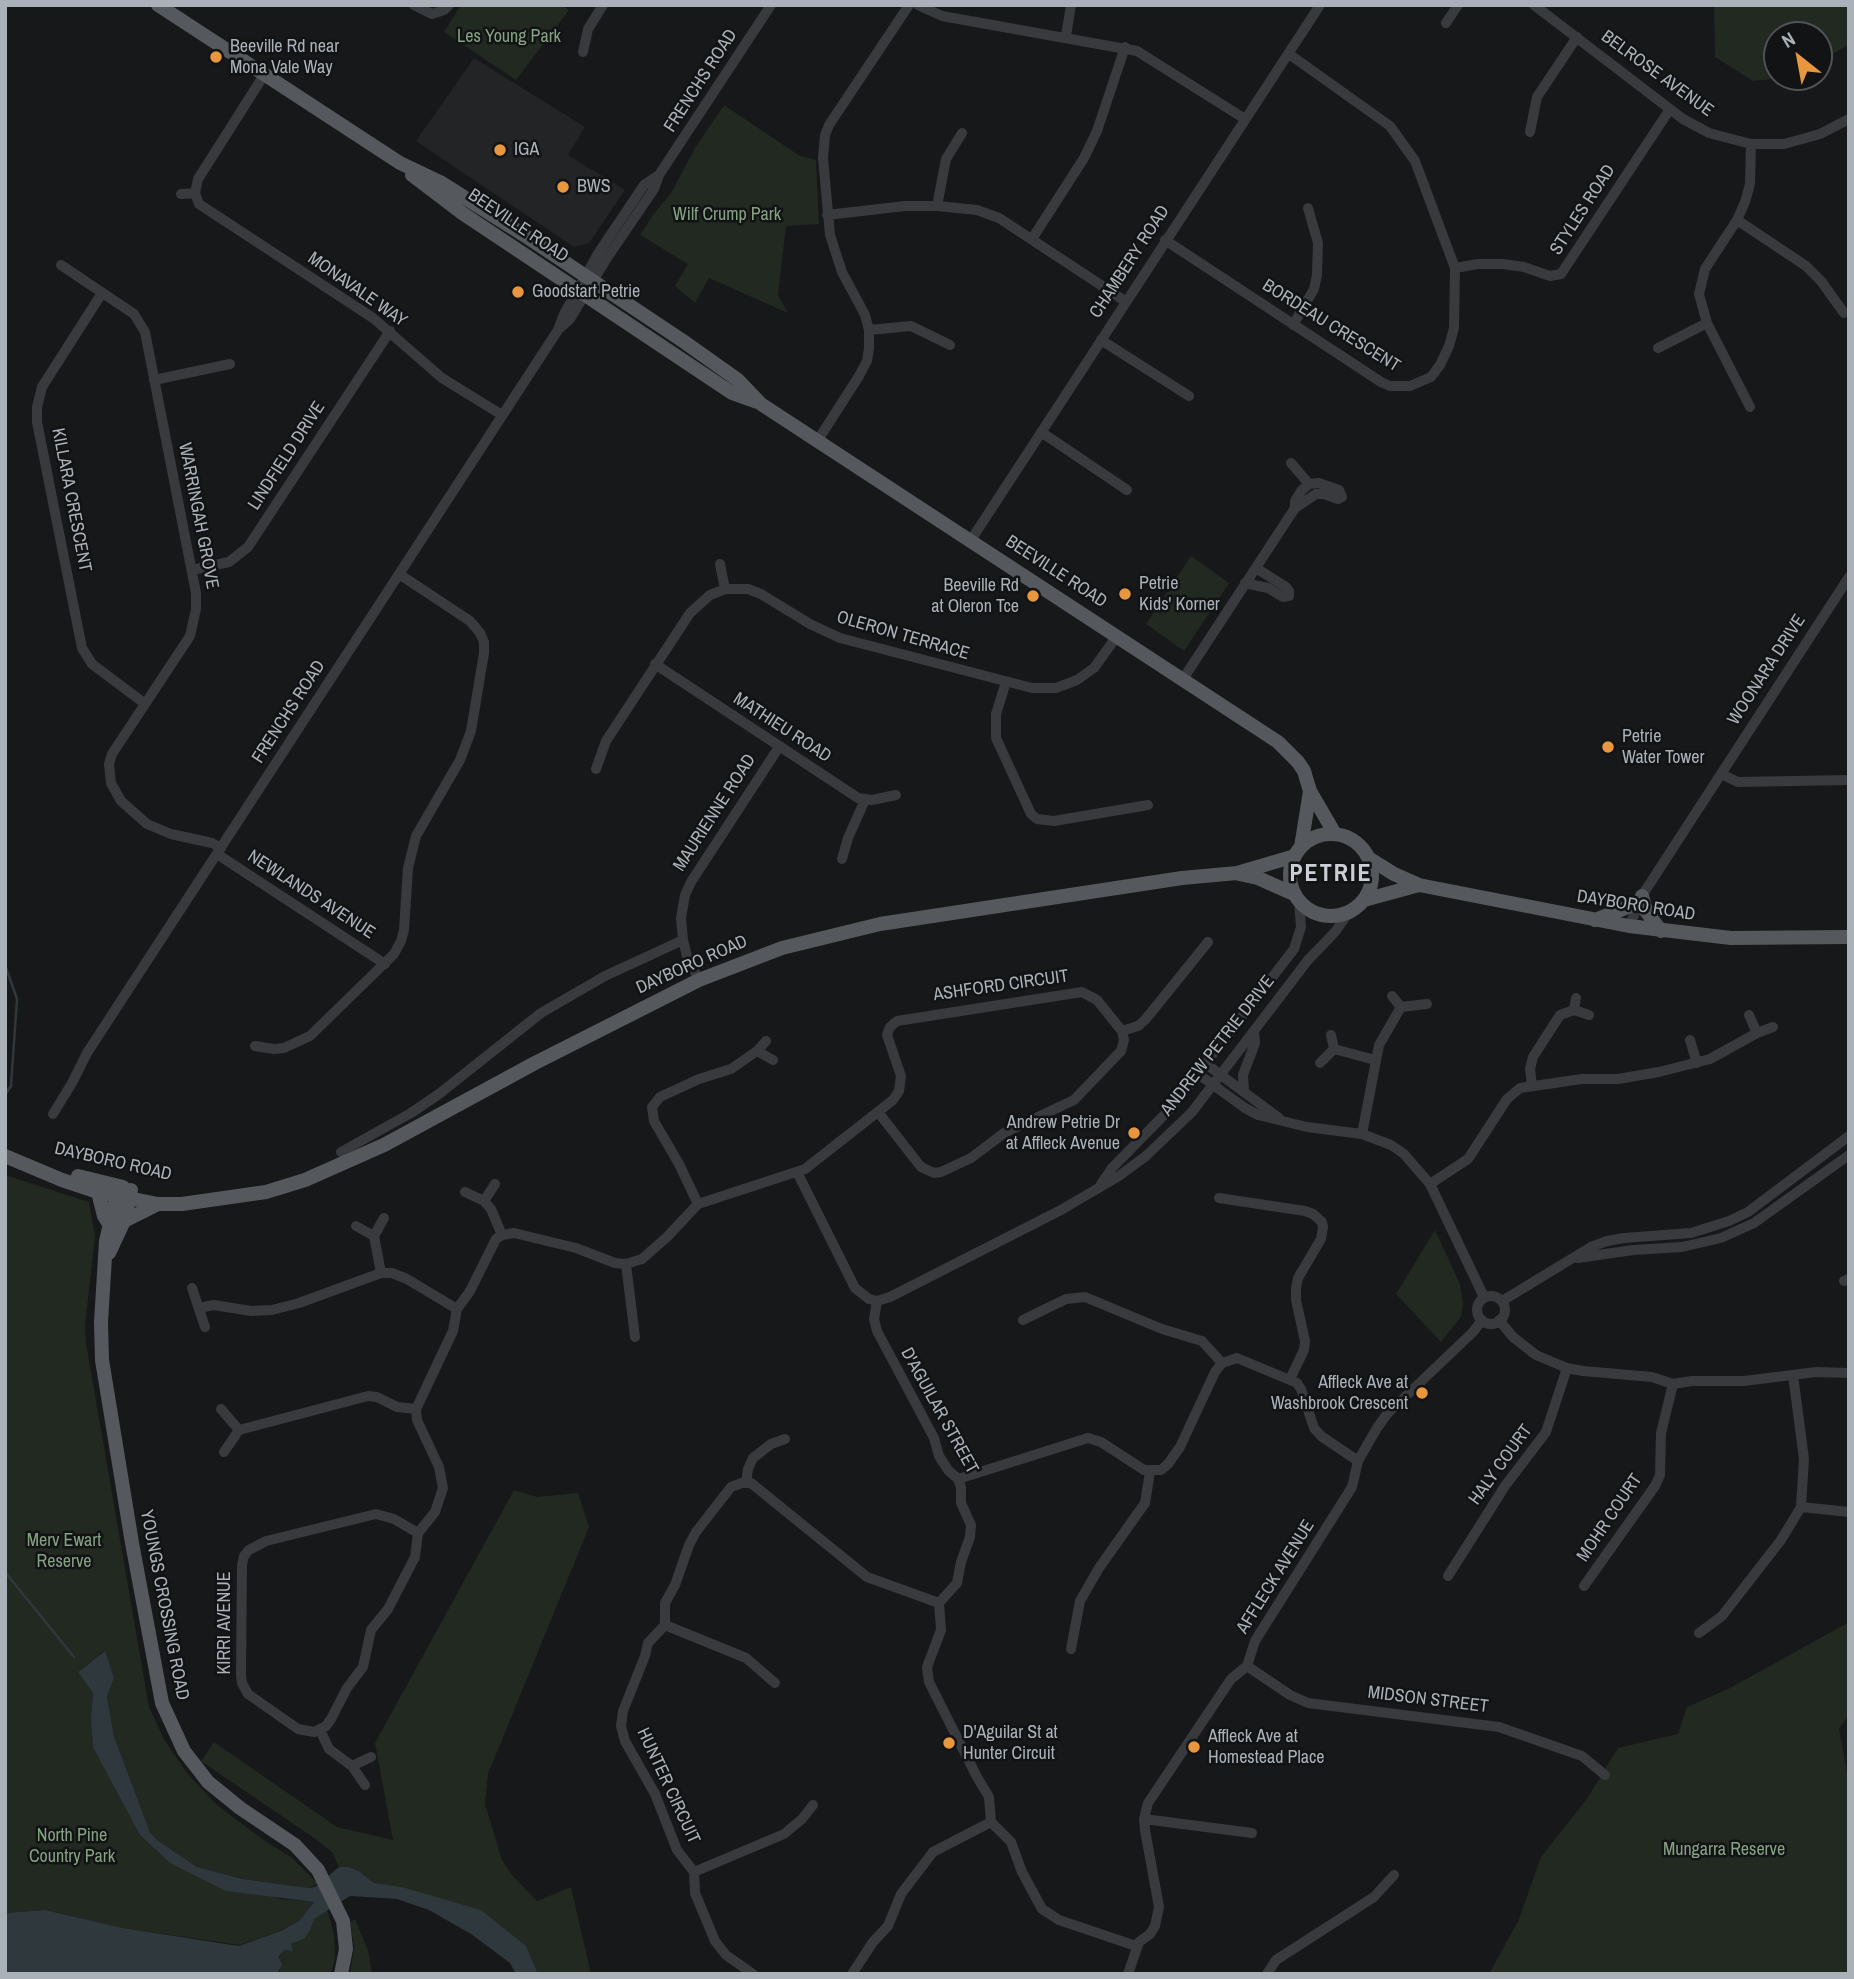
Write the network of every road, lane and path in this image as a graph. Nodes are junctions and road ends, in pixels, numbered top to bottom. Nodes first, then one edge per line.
1 (158, 5) edge
2 (414, 5) edge
3 (449, 5) edge
4 (603, 5) edge
5 (771, 5) edge
6 (909, 5) edge
7 (918, 5) edge
8 (1071, 5) edge
9 (1320, 5) edge
10 (1458, 5) edge
11 (1534, 5) edge
12 (1548, 9) edge
13 (1446, 23) dead end
14 (1066, 36) junction
15 (1577, 37) junction
16 (1125, 47) junction
17 (583, 52) dead end
18 (1289, 54) junction
19 (264, 75) junction
20 (1670, 109) junction
21 (1245, 119) junction
22 (1849, 119) edge
23 (1530, 132) dead end
24 (962, 133) dead end
25 (1751, 144) junction
26 (195, 193) junction
27 (181, 194) dead end
28 (937, 206) junction
29 (1308, 208) dead end
30 (827, 215) junction
31 (1737, 220) junction
32 (1032, 239) junction
33 (1165, 240) junction
34 (61, 265) dead end
35 (1455, 268) junction
36 (586, 285) junction
37 (102, 293) junction
38 (1125, 300) junction
39 (1844, 313) dead end
40 (1707, 323) junction
41 (1293, 325) junction
42 (869, 330) junction
43 (390, 331) junction
44 (1101, 340) junction
45 (950, 345) dead end
46 (1658, 348) dead end
47 (230, 364) dead end
48 (154, 380) junction
49 (1189, 396) dead end
50 (1750, 407) dead end
51 (502, 415) junction
52 (1041, 432) junction
53 (818, 440) junction
54 (1291, 463) dead end
55 (1309, 484) junction
56 (1128, 490) dead end
57 (1295, 508) junction
58 (971, 540) junction
59 (720, 564) dead end
60 (1256, 568) junction
61 (192, 570) junction
62 (399, 574) junction
63 (1849, 576) edge
64 (1245, 583) junction
65 (725, 589) junction
66 (1117, 636) junction
67 (655, 664) junction
68 (1182, 679) junction
69 (1006, 682) junction
70 (144, 703) junction
71 (779, 747) junction
72 (596, 769) dead end
73 (1721, 774) junction
74 (1849, 780) edge
75 (1310, 791) junction
76 (896, 795) dead end
77 (865, 800) junction
78 (1148, 805) dead end
79 (1335, 834) junction
80 (219, 851) junction
81 (1298, 851) junction
82 (842, 859) dead end
83 (1370, 859) junction
84 (1237, 873) junction
85 (1419, 885) junction
86 (1297, 897) junction
87 (1640, 899) junction
88 (1364, 900) junction
89 (1349, 912) junction
90 (1594, 920) junction
91 (1629, 926) junction
92 (1661, 931) junction
93 (1849, 937) edge
94 (683, 940) junction
95 (1208, 942) dead end
96 (385, 964) junction
97 (699, 980) junction
98 (1392, 996) dead end
99 (1427, 1004) dead end
100 (1401, 1007) junction
101 (1589, 1015) dead end
102 (1749, 1015) dead end
103 (1773, 1027) dead end
104 (1122, 1031) junction
105 (1254, 1031) junction
106 (1757, 1034) junction
107 (1331, 1035) dead end
108 (1690, 1040) dead end
109 (766, 1041) dead end
110 (255, 1046) dead end
111 (1334, 1049) junction
112 (757, 1051) junction
113 (773, 1060) dead end
114 (1374, 1060) junction
115 (1206, 1063) junction
116 (1320, 1063) dead end
117 (1697, 1063) junction
118 (1198, 1074) junction
119 (1220, 1074) junction
120 (1212, 1085) junction
121 (1532, 1086) junction
122 (1244, 1091) junction
123 (878, 1112) junction
124 (53, 1114) dead end
125 (1281, 1120) junction
126 (1362, 1134) junction
127 (1849, 1136) edge
128 (341, 1152) dead end
129 (1849, 1155) edge
130 (12, 1159) edge
131 (797, 1172) junction
132 (495, 1184) dead end
133 (1430, 1184) junction
134 (1099, 1186) junction
135 (98, 1192) junction
136 (465, 1192) dead end
137 (124, 1193) junction
138 (1219, 1198) dead end
139 (198, 1201) junction
140 (484, 1201) junction
141 (159, 1204) junction
142 (698, 1204) junction
143 (384, 1218) dead end
144 (117, 1224) junction
145 (356, 1226) dead end
146 (502, 1235) junction
147 (374, 1236) junction
148 (1575, 1259) junction
149 (626, 1264) junction
150 (381, 1273) junction
151 (192, 1288) dead end
152 (1485, 1297) junction
153 (877, 1301) junction
154 (1502, 1301) junction
155 (199, 1308) junction
156 (457, 1309) junction
157 (1023, 1320) dead end
158 (1482, 1320) junction
159 (1499, 1321) junction
160 (205, 1327) dead end
161 (635, 1337) dead end
162 (1222, 1363) junction
163 (1567, 1368) junction
164 (1849, 1373) edge
165 (1793, 1375) junction
166 (1290, 1379) junction
167 (1673, 1384) junction
168 (220, 1409) dead end
169 (416, 1409) junction
170 (239, 1430) junction
171 (785, 1439) dead end
172 (224, 1452) dead end
173 (1358, 1461) junction
174 (1150, 1472) junction
175 (958, 1479) junction
176 (746, 1483) junction
177 (1801, 1507) junction
178 (1849, 1512) edge
179 (418, 1533) junction
180 (1448, 1576) dead end
181 (1584, 1586) dead end
182 (939, 1603) junction
183 (665, 1625) junction
184 (1699, 1633) dead end
185 (1071, 1649) dead end
186 (1247, 1666) junction
187 (775, 1683) dead end
188 (320, 1730) junction
189 (371, 1757) dead end
190 (352, 1766) junction
191 (1605, 1775) dead end
192 (365, 1785) dead end
193 (813, 1805) dead end
194 (1144, 1819) junction
195 (991, 1822) junction
196 (1252, 1833) dead end
197 (695, 1872) junction
198 (1394, 1875) dead end
199 (1136, 1946) junction
200 (341, 1974) edge
201 (753, 1974) edge
202 (852, 1974) edge
203 (1128, 1974) edge
204 (1267, 1974) edge

1 - 19 main road, BEEVILLE ROAD
2 - 3 street
4 - 17 street
5 - 36 street, FRENCHS ROAD
6 - 30 street
7 - 14 street
8 - 14 street
9 - 18 street, CHAMBERY ROAD
10 - 13 street
11 - 12 street, BELROSE AVENUE
12 - 15 street, BELROSE AVENUE
14 - 16 street
15 - 20 street, BELROSE AVENUE
15 - 23 street
16 - 21 street
16 - 32 street
18 - 21 street, CHAMBERY ROAD
18 - 35 street, BORDEAU CRESCENT
19 - 26 street
19 - 36 main road, BEEVILLE ROAD
20 - 25 street, BELROSE AVENUE
20 - 35 street, STYLES ROAD
21 - 33 street, CHAMBERY ROAD
22 - 25 street, BELROSE AVENUE
24 - 28 street
25 - 31 street
26 - 27 street
26 - 43 street, MONAVALE WAY
28 - 30 street
28 - 32 street
29 - 41 street
30 - 42 street
31 - 39 street
31 - 40 street
32 - 38 street
33 - 38 street, CHAMBERY ROAD
33 - 41 street, BORDEAU CRESCENT
34 - 37 street, WARRINGAH GROVE
35 - 41 street, BORDEAU CRESCENT
36 - 51 street, FRENCHS ROAD
36 - 53 main road, BEEVILLE ROAD
37 - 48 street, WARRINGAH GROVE
37 - 70 street, KILLARA CRESCENT
38 - 44 street, CHAMBERY ROAD
40 - 46 street
40 - 50 street
42 - 45 street
42 - 53 street
43 - 51 street, MONAVALE WAY
43 - 61 street, LINDFIELD DRIVE
44 - 49 street
44 - 52 street, CHAMBERY ROAD
47 - 48 street
48 - 61 street, WARRINGAH GROVE
51 - 62 street, FRENCHS ROAD
52 - 56 street
52 - 58 street, CHAMBERY ROAD
53 - 58 main road, BEEVILLE ROAD
54 - 55 street
55 - 57 street
55 - 57 street
57 - 60 street
58 - 66 main road, BEEVILLE ROAD
59 - 65 street
60 - 64 street
60 - 64 street
61 - 70 street, WARRINGAH GROVE
62 - 80 street, FRENCHS ROAD
62 - 96 street
63 - 73 street, WOONARA DRIVE
64 - 68 street
65 - 67 street
65 - 69 street, OLERON TERRACE
66 - 68 main road, BEEVILLE ROAD
66 - 69 street, OLERON TERRACE
67 - 71 street, MATHIEU ROAD
67 - 72 street
68 - 75 main road, BEEVILLE ROAD
69 - 78 street
70 - 80 street, WARRINGAH GROVE
71 - 77 street, MATHIEU ROAD
71 - 94 street, MAURIENNE ROAD
73 - 74 street
73 - 87 street, WOONARA DRIVE
75 - 79 main road, BEEVILLE ROAD
75 - 81 main road
76 - 77 street
77 - 82 street
79 - 81 main road
79 - 83 main road
80 - 96 street, NEWLANDS AVENUE
80 - 124 street, FRENCHS ROAD
81 - 84 main road, DAYBORO ROAD
81 - 86 main road
83 - 85 main road, DAYBORO ROAD
83 - 88 main road
84 - 86 main road, DAYBORO ROAD
84 - 97 main road, DAYBORO ROAD
85 - 88 main road, DAYBORO ROAD
85 - 90 main road, DAYBORO ROAD
86 - 89 main road
86 - 115 street, ANDREW PETRIE DRIVE
87 - 90 main road
87 - 91 street, WOONARA DRIVE
87 - 92 main road
88 - 89 main road
89 - 105 street, ANDREW PETRIE DRIVE
90 - 91 main road, DAYBORO ROAD
91 - 92 main road, DAYBORO ROAD
92 - 93 main road, DAYBORO ROAD
94 - 97 street, MAURIENNE ROAD
94 - 128 street, DAYBORO ROAD
95 - 104 street
96 - 110 street
97 - 139 main road, DAYBORO ROAD
98 - 100 street
99 - 100 street
100 - 114 street
101 - 121 street
102 - 106 street
103 - 106 street
104 - 123 street
104 - 123 street, ASHFORD CIRCUIT
105 - 119 street, ANDREW PETRIE DRIVE
105 - 122 street
106 - 117 street
107 - 111 street
108 - 117 street
109 - 112 street
111 - 114 street
111 - 116 street
112 - 113 street
112 - 142 street
114 - 126 street
115 - 118 street, ANDREW PETRIE DRIVE
115 - 119 street
117 - 121 street
118 - 120 street
118 - 134 street, ANDREW PETRIE DRIVE
119 - 120 street, ANDREW PETRIE DRIVE
119 - 122 street
120 - 125 street
120 - 134 street, ANDREW PETRIE DRIVE
121 - 133 street
122 - 125 street
123 - 131 street, ASHFORD CIRCUIT
125 - 126 street
126 - 133 street
127 - 148 street
129 - 148 street
130 - 135 main road, DAYBORO ROAD
130 - 137 main road, DAYBORO ROAD
131 - 142 street
131 - 153 street
132 - 140 street
133 - 152 street
134 - 153 street, ANDREW PETRIE DRIVE
135 - 137 main road, DAYBORO ROAD
135 - 144 main road
136 - 140 street
137 - 139 main road, DAYBORO ROAD
137 - 141 main road, DAYBORO ROAD
137 - 144 main road, YOUNGS CROSSING ROAD
138 - 166 street
139 - 141 main road, DAYBORO ROAD
140 - 146 street
141 - 144 main road
142 - 149 street
143 - 147 street
144 - 200 main road, YOUNGS CROSSING ROAD
145 - 147 street
146 - 149 street
146 - 156 street
147 - 150 street
148 - 154 street
149 - 161 street
150 - 155 street
150 - 156 street
151 - 155 street
152 - 154 street
152 - 158 street
153 - 175 street, D'AGUILAR STREET
154 - 159 street
155 - 160 street
156 - 169 street
157 - 162 street
158 - 159 street
158 - 173 street, AFFLECK AVENUE
159 - 163 street
162 - 166 street
162 - 174 street
163 - 167 street
163 - 180 street, HALY COURT
164 - 165 street
165 - 167 street
165 - 177 street
166 - 173 street
167 - 181 street, MOHR COURT
168 - 170 street
169 - 170 street
169 - 179 street
170 - 172 street
171 - 176 street
173 - 186 street, AFFLECK AVENUE
174 - 175 street
174 - 185 street
175 - 182 street, D'AGUILAR STREET
176 - 182 street
176 - 183 street, HUNTER CIRCUIT
177 - 178 street
177 - 184 street
179 - 188 street
179 - 188 street, KIRRI AVENUE
182 - 195 street
183 - 187 street
183 - 197 street, HUNTER CIRCUIT
186 - 191 street, MIDSON STREET
186 - 194 street, AFFLECK AVENUE
188 - 190 street
189 - 190 street
190 - 192 street
193 - 197 street
194 - 196 street
194 - 199 street
195 - 199 street
195 - 202 street
197 - 201 street, HUNTER CIRCUIT
198 - 204 street
199 - 203 street

